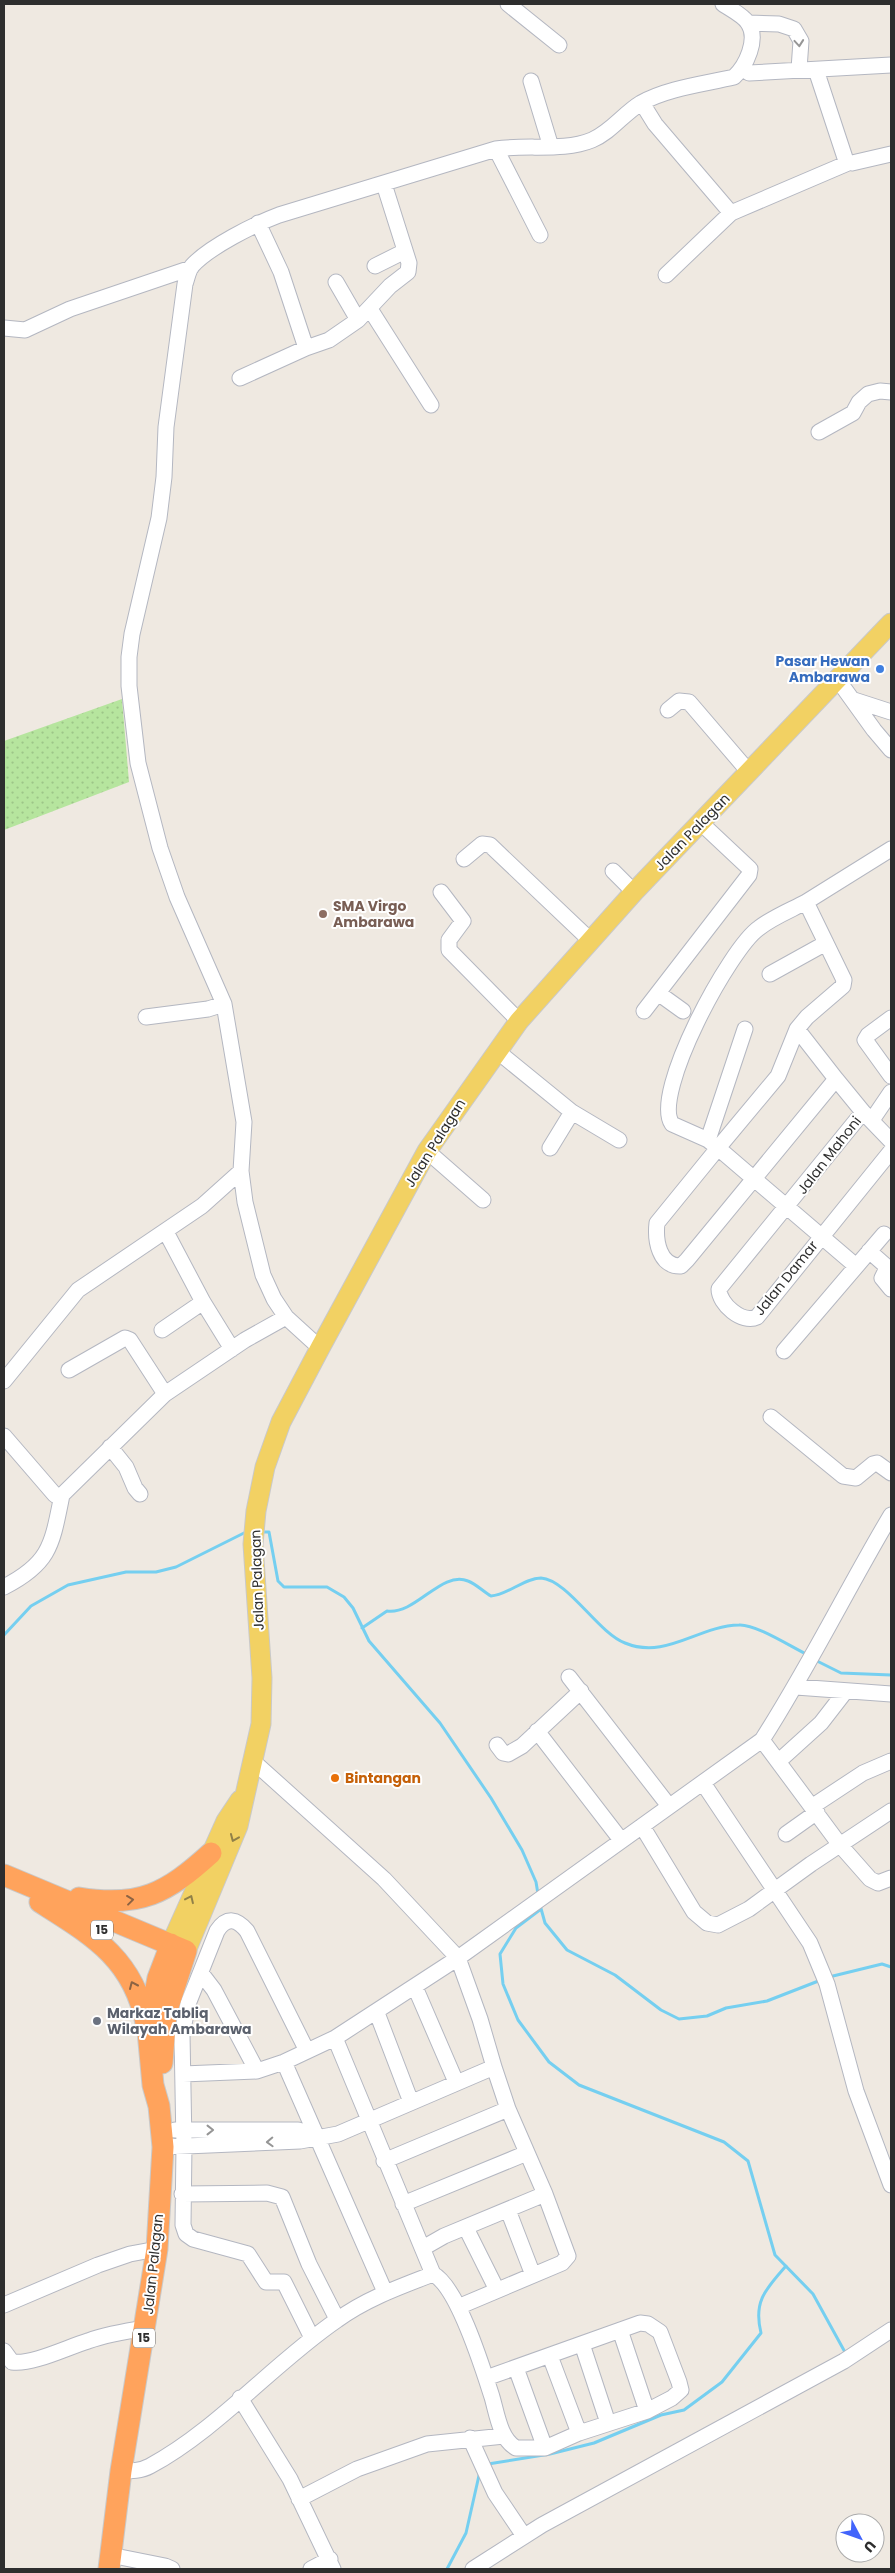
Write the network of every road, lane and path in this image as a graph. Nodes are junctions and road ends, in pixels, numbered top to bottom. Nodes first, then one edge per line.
1 (508, 4) edge
2 (722, 4) edge
3 (748, 22) junction
4 (559, 45) dead end
5 (891, 65) edge
6 (743, 69) junction
7 (799, 70) junction
8 (816, 70) junction
9 (531, 80) dead end
10 (642, 103) junction
11 (551, 147) junction
12 (496, 149) junction
13 (891, 154) edge
14 (848, 163) junction
15 (384, 184) junction
16 (731, 213) junction
17 (258, 224) junction
18 (540, 235) dead end
19 (406, 251) junction
20 (375, 266) dead end
21 (191, 268) junction
22 (666, 275) dead end
23 (336, 282) dead end
24 (370, 310) junction
25 (358, 320) junction
26 (4, 328) edge
27 (24, 330) junction
28 (4, 338) edge
29 (306, 348) junction
30 (240, 378) dead end
31 (891, 392) edge
32 (431, 405) dead end
33 (819, 432) dead end
34 (891, 623) edge
35 (838, 680) junction
36 (854, 700) junction
37 (668, 710) dead end
38 (891, 712) edge
39 (891, 750) edge
40 (749, 772) junction
41 (701, 823) junction
42 (891, 849) edge
43 (464, 859) dead end
44 (613, 872) dead end
45 (441, 892) dead end
46 (634, 892) junction
47 (806, 902) junction
48 (590, 940) junction
49 (826, 944) junction
50 (770, 974) dead end
51 (658, 993) junction
52 (224, 1004) junction
53 (644, 1011) dead end
54 (683, 1011) dead end
55 (146, 1017) dead end
56 (891, 1018) edge
57 (519, 1021) junction
58 (745, 1029) dead end
59 (797, 1029) junction
60 (809, 1044) junction
61 (496, 1051) junction
62 (786, 1057) junction
63 (891, 1076) edge
64 (836, 1079) junction
65 (891, 1092) edge
66 (718, 1109) junction
67 (572, 1112) junction
68 (867, 1116) junction
69 (744, 1117) junction
70 (619, 1140) dead end
71 (891, 1141) edge
72 (713, 1144) junction
73 (550, 1148) dead end
74 (891, 1150) edge
75 (427, 1151) junction
76 (241, 1171) junction
77 (752, 1178) junction
78 (482, 1200) dead end
79 (787, 1208) junction
80 (166, 1232) junction
81 (884, 1234) dead end
82 (820, 1236) junction
83 (870, 1250) junction
84 (856, 1266) junction
85 (891, 1289) edge
86 (203, 1302) junction
87 (286, 1317) junction
88 (752, 1319) joint
89 (162, 1330) dead end
90 (320, 1348) junction
91 (232, 1349) junction
92 (784, 1351) dead end
93 (69, 1370) dead end
94 (4, 1381) edge
95 (165, 1394) junction
96 (771, 1418) dead end
97 (4, 1436) edge
98 (110, 1447) junction
99 (891, 1472) edge
100 (140, 1494) dead end
101 (62, 1495) junction
102 (891, 1515) edge
103 (4, 1587) edge
104 (569, 1676) dead end
105 (796, 1687) junction
106 (581, 1691) junction
107 (845, 1692) junction
108 (891, 1694) edge
109 (537, 1731) junction
110 (762, 1740) junction
111 (497, 1745) dead end
112 (779, 1761) junction
113 (254, 1762) junction
114 (891, 1762) edge
115 (703, 1783) junction
116 (246, 1791) junction
117 (669, 1806) junction
118 (815, 1809) junction
119 (891, 1811) edge
120 (642, 1826) junction
121 (786, 1834) dead end
122 (621, 1840) junction
123 (840, 1845) junction
124 (211, 1853) junction
125 (4, 1875) edge
126 (891, 1878) edge
127 (4, 1886) edge
128 (776, 1891) junction
129 (43, 1897) junction
130 (176, 1954) junction
131 (458, 1958) junction
132 (201, 1973) junction
133 (415, 1987) junction
134 (377, 2013) junction
135 (148, 2031) junction
136 (335, 2038) junction
137 (307, 2051) junction
138 (284, 2062) junction
139 (494, 2067) junction
140 (257, 2071) junction
141 (183, 2074) junction
142 (456, 2082) junction
143 (411, 2102) junction
144 (158, 2106) junction
145 (508, 2109) junction
146 (368, 2120) junction
147 (318, 2136) junction
148 (184, 2137) junction
149 (162, 2140) junction
150 (526, 2153) junction
151 (384, 2161) junction
152 (891, 2186) edge
153 (182, 2194) junction
154 (545, 2194) junction
155 (403, 2204) junction
156 (508, 2210) junction
157 (466, 2228) junction
158 (423, 2248) junction
159 (157, 2249) junction
160 (433, 2274) junction
161 (533, 2274) junction
162 (497, 2290) junction
163 (385, 2292) junction
164 (4, 2305) edge
165 (458, 2308) junction
166 (337, 2319) junction
167 (146, 2328) junction
168 (620, 2330) junction
169 (891, 2330) edge
170 (312, 2338) junction
171 (582, 2344) junction
172 (4, 2351) edge
173 (550, 2356) junction
174 (516, 2368) junction
175 (486, 2378) junction
176 (240, 2398) junction
177 (647, 2411) junction
178 (608, 2423) junction
179 (579, 2433) junction
180 (504, 2436) junction
181 (470, 2438) junction
182 (545, 2448) junction
183 (120, 2471) junction
184 (300, 2499) junction
185 (524, 2536) junction
186 (110, 2562) edge
187 (332, 2564) edge
188 (172, 2569) edge
189 (311, 2569) edge
190 (473, 2569) edge

1 - 4 street
2 - 3 street
3 - 6 street
3 -> 7 street
5 - 8 street
6 - 7 street
6 - 10 street
7 - 8 street
8 - 14 street
9 - 11 street
10 - 11 street
10 - 16 street
11 - 12 street
12 - 15 street
12 - 18 street
13 - 14 street
14 - 16 street
15 - 17 street
15 - 19 street
16 - 22 street
17 - 21 street
17 - 29 street
19 - 20 street
19 - 24 street
21 - 27 street
21 - 52 street
23 - 25 street
24 - 25 street
24 - 32 street
25 - 29 street
26 - 27 street
27 - 28 street
29 - 30 street
31 - 33 street
34 - 35 main road, Jalan Palagan
35 - 36 street
35 - 40 main road, Jalan Palagan
36 - 38 street
36 - 39 street
37 - 40 street
40 - 41 main road, Jalan Palagan
41 - 46 main road, Jalan Palagan
41 - 51 street
42 - 47 street
43 - 48 street
44 - 46 street
45 - 57 street
46 - 48 main road, Jalan Palagan
47 - 49 street
47 - 72 street
48 - 57 main road, Jalan Palagan
49 - 50 street
49 - 59 street
51 - 53 street
51 - 54 street
52 - 55 street
52 - 76 street
56 - 63 street
57 - 61 main road, Jalan Palagan
58 - 66 street
59 - 60 street, Jalan Mahoni
59 - 62 street
60 - 62 street
60 - 64 street, Jalan Mahoni
61 - 67 street
61 - 75 main road, Jalan Palagan
62 - 69 street
64 - 68 street, Jalan Mahoni
64 - 77 street
65 - 68 street
66 - 69 street
66 - 72 street
67 - 70 street
67 - 73 street
68 - 71 street
68 - 79 street, Jalan Mahoni
69 - 72 street
72 - 77 street
72 - 77 street
74 - 82 street, Jalan Damar
75 - 78 street
75 - 90 main road, Jalan Palagan
76 - 80 street
76 - 87 street
77 - 79 street
79 - 82 street
79 - 88 street, Jalan Mahoni
80 - 86 street
80 - 94 street
81 - 83 street
82 - 84 street
82 - 88 street, Jalan Damar
83 - 84 street
83 - 85 street
84 - 92 street
86 - 89 street
86 - 91 street
87 - 90 street
87 - 91 street
90 - 113 main road, Jalan Palagan
91 - 95 street
93 - 95 street
95 - 98 street
96 - 99 street
97 - 101 street
98 - 100 street
98 - 101 street
101 - 103 street
102 - 105 street
104 - 106 street
105 - 107 street
105 - 110 street
106 - 109 street
106 - 117 street
107 - 108 street
107 - 112 street
109 - 111 street
109 - 122 street
110 - 112 street
110 - 115 street
112 - 118 street
113 - 116 main road, Jalan Palagan
113 - 131 street
114 - 118 street
115 - 117 street
115 - 128 street
116 - 124 main road, Jalan Palagan
116 -> 130 main road, Jalan Palagan
117 - 120 street
118 - 121 street
118 - 123 street
119 - 123 street
120 - 122 street
120 - 128 street
122 - 131 street
123 - 126 street
123 - 128 street
129 -> 124 highway
130 -> 124 main road, Jalan Palagan
125 - 129 highway, 15
127 - 129 highway, 15
128 - 152 street
129 - 130 highway, 15
135 -> 129 highway, 15
130 - 135 highway, Jalan Palagan / 15
130 - 144 highway, Jalan Palagan / 15
131 - 133 street
131 - 139 street
132 - 137 street
132 - 140 street
132 - 141 street
133 - 134 street
133 - 142 street
134 - 136 street
134 - 143 street
135 - 144 highway, Jalan Palagan / 15
136 - 137 street
136 - 146 street
137 - 138 street
138 - 140 street
138 - 147 street
139 - 142 street
139 - 145 street
140 - 141 street
141 - 148 street
142 - 143 street
143 - 146 street
144 - 149 highway, Jalan Palagan / 15
145 - 150 street
145 - 151 street
146 - 147 street
146 - 151 street
147 - 148 street
147 - 163 street
148 - 149 street
148 - 153 street
149 - 159 highway, Jalan Palagan / 15
150 - 154 street
150 - 155 street
151 - 155 street
153 - 166 street
153 - 170 street
154 - 156 street
154 - 161 street
155 - 158 street
156 - 157 street
156 - 161 street
157 - 158 street
157 - 162 street
158 - 160 street
159 - 164 street
159 - 167 highway, Jalan Palagan / 15
160 - 163 street
160 - 165 street
161 - 162 street
162 - 165 street
163 - 166 street
165 - 175 street
166 - 170 street
167 - 172 street
167 - 183 highway, Jalan Palagan / 15
168 - 171 street
168 - 177 street
168 - 177 street
169 - 185 street
170 - 176 street
171 - 173 street
171 - 178 street
173 - 174 street
173 - 179 street
174 - 175 street
174 - 182 street
175 - 180 street
176 - 183 street
176 - 184 street
177 - 178 street
178 - 179 street
179 - 182 street
180 - 181 street
180 - 182 street
181 - 184 street
181 - 185 street
183 - 186 highway, Jalan Palagan / 15
184 - 187 street
185 - 190 street
186 - 188 street
187 - 189 street

